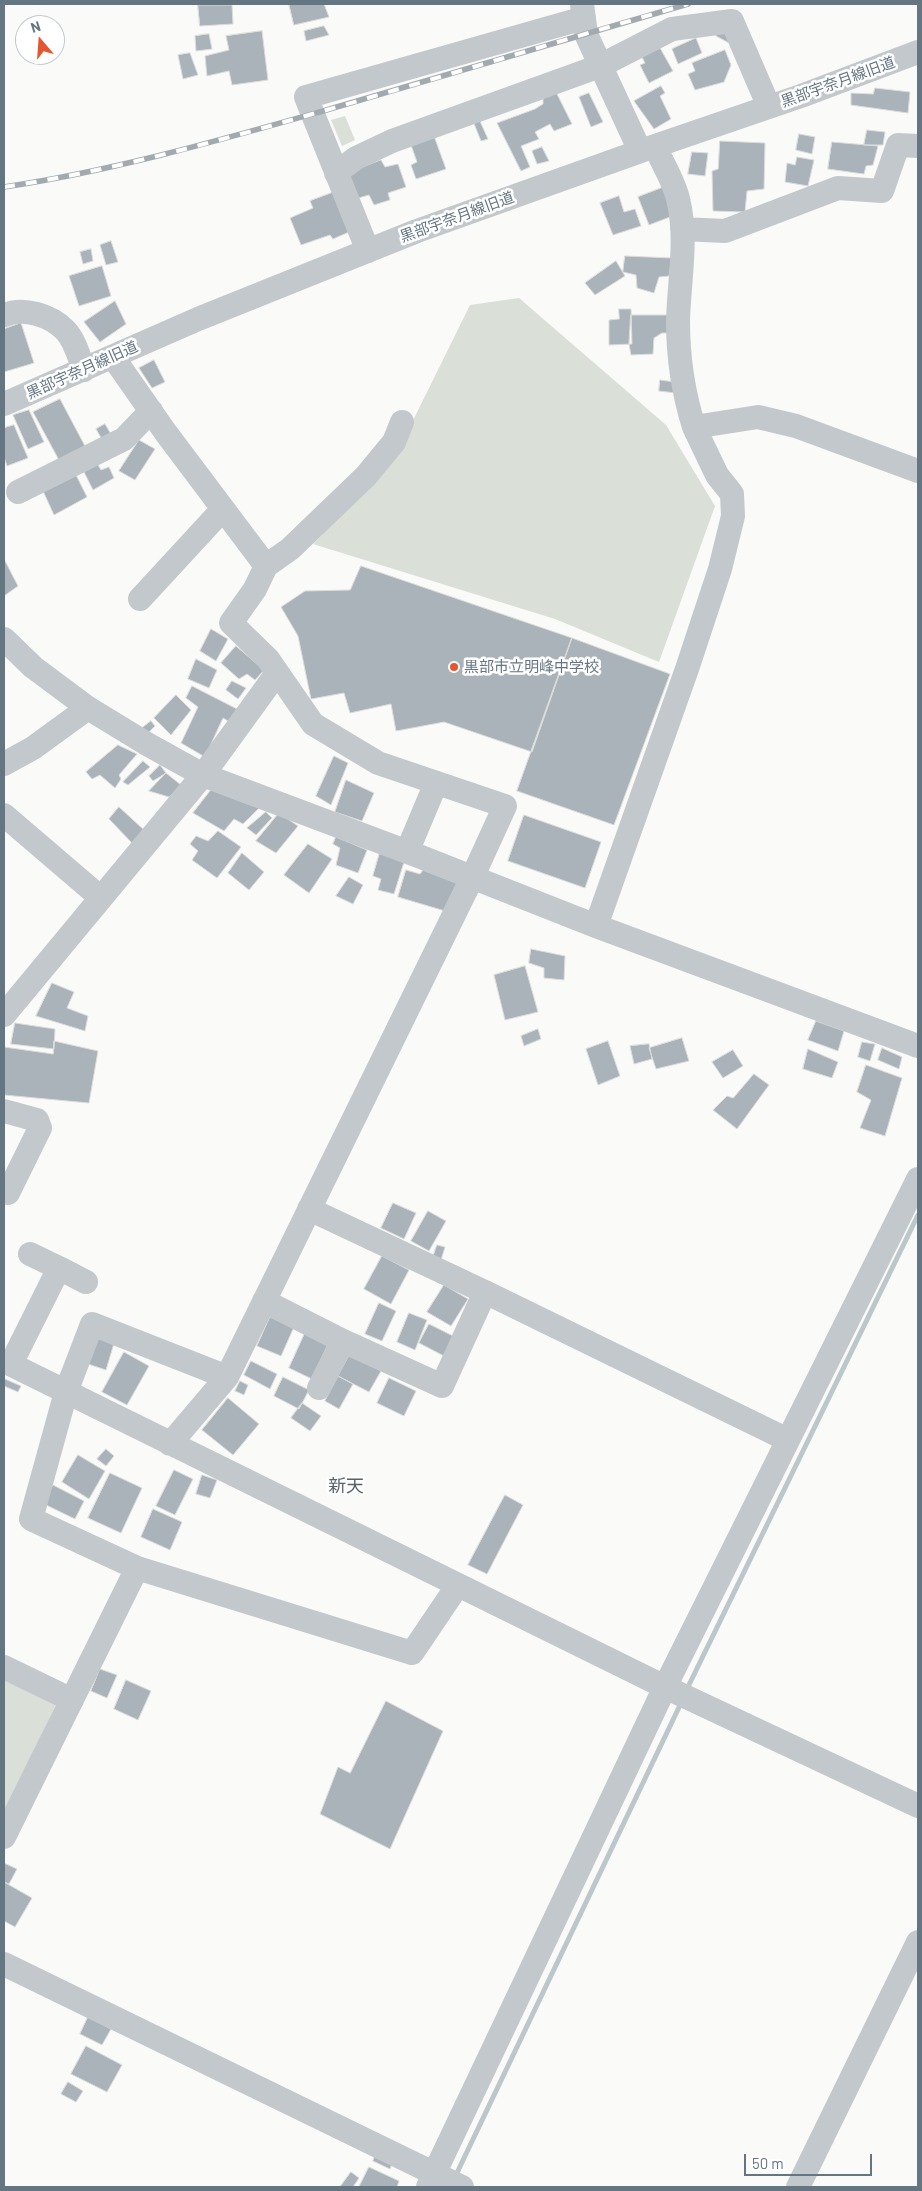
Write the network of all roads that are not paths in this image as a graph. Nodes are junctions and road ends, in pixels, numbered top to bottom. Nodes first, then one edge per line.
1 (583, 11) edge
2 (918, 52) edge
3 (600, 66) junction
4 (769, 107) junction
5 (918, 146) edge
6 (647, 149) junction
7 (336, 173) junction
8 (682, 229) junction
9 (368, 251) junction
10 (4, 315) edge
11 (113, 357) junction
12 (84, 370) junction
13 (4, 404) edge
14 (151, 411) junction
15 (402, 422) dead end
16 (694, 427) junction
17 (918, 471) edge
18 (18, 492) dead end
19 (223, 509) junction
20 (266, 566) junction
21 (140, 599) dead end
22 (4, 639) edge
23 (276, 673) junction
24 (88, 708) junction
25 (4, 764) edge
26 (203, 775) junction
27 (436, 783) junction
28 (4, 815) edge
29 (407, 852) junction
30 (472, 878) junction
31 (101, 898) junction
32 (596, 926) junction
33 (4, 1015) edge
34 (918, 1046) edge
35 (4, 1111) edge
36 (8, 1193) dead end
37 (915, 1195) edge
38 (310, 1209) junction
39 (30, 1254) dead end
40 (60, 1268) junction
41 (86, 1282) dead end
42 (485, 1292) junction
43 (264, 1301) junction
44 (343, 1341) junction
45 (7, 1363) edge
46 (227, 1377) junction
47 (319, 1388) dead end
48 (66, 1392) junction
49 (788, 1440) junction
50 (170, 1444) junction
51 (136, 1568) junction
52 (458, 1585) junction
53 (4, 1667) edge
54 (665, 1687) junction
55 (72, 1700) junction
56 (918, 1806) edge
57 (4, 1837) edge
58 (918, 1942) edge
59 (4, 1964) edge
60 (431, 2180) edge
61 (462, 2187) edge
62 (798, 2187) edge

1 - 3 street
1 - 7 street
2 - 4 street, 黒部宇奈月線旧道
3 - 4 street
3 - 6 street
3 - 7 street
4 - 6 street, 黒部宇奈月線旧道
5 - 8 street
6 - 8 street
6 - 9 street, 黒部宇奈月線旧道
7 - 9 street
8 - 16 street
9 - 11 street, 黒部宇奈月線旧道
10 - 12 street
11 - 12 street, 黒部宇奈月線旧道
11 - 14 street
12 - 13 street, 黒部宇奈月線旧道
14 - 18 street
14 - 19 street
15 - 20 street
16 - 17 street
16 - 32 street
19 - 20 street
19 - 21 street
20 - 23 street
22 - 24 street
23 - 26 street
23 - 27 street
24 - 25 street
24 - 26 street
26 - 29 street
26 - 31 street
27 - 29 street
27 - 30 street
28 - 31 street
29 - 30 street
30 - 32 street
30 - 38 street
31 - 33 street
32 - 34 street
35 - 36 street
37 - 49 street
38 - 42 street
38 - 43 street
39 - 40 street
40 - 41 street
40 - 45 street
42 - 44 street
42 - 49 street
43 - 44 street
43 - 46 street
44 - 47 street
45 - 48 street
46 - 48 street
46 - 50 street
48 - 50 street
48 - 51 street
49 - 54 street
50 - 52 street
51 - 52 street
51 - 55 street
52 - 54 street
53 - 55 street
54 - 56 street
54 - 60 street
55 - 57 street
58 - 62 street
59 - 60 street
60 - 61 street

